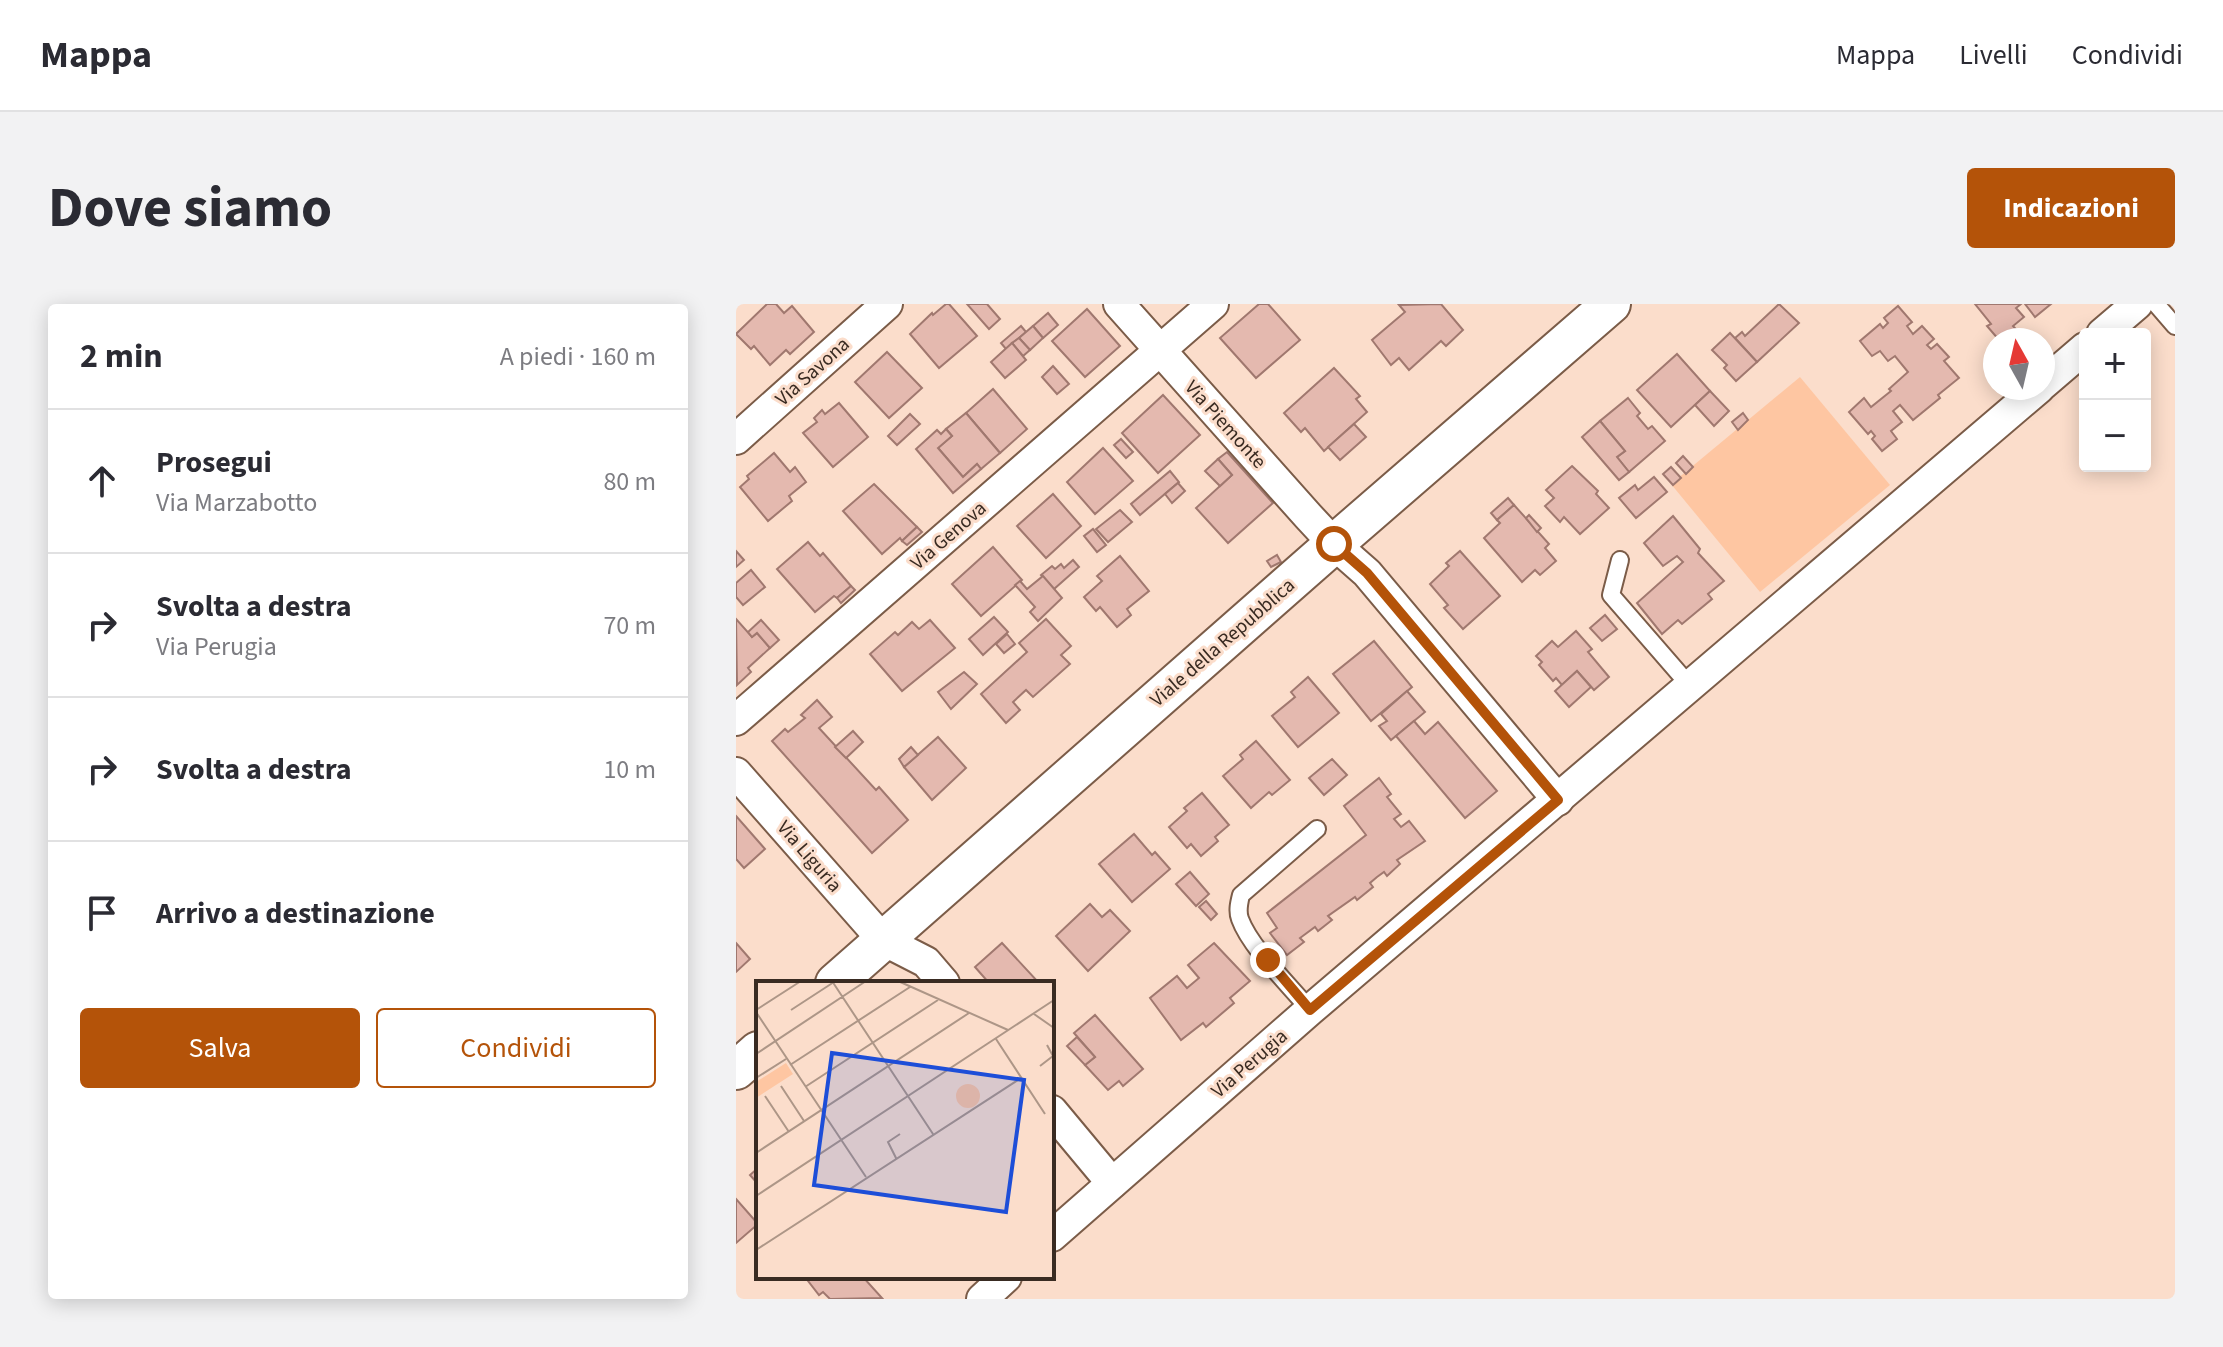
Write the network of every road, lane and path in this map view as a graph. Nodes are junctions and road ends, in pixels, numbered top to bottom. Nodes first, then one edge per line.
1 (887, 304) edge
2 (1119, 304) edge
3 (1213, 304) edge
4 (1611, 304) edge
5 (2137, 304) edge
6 (2156, 304) edge
7 (2175, 326) edge
8 (2109, 328) edge
9 (1161, 350) junction
10 (2079, 353) edge
11 (2055, 374) edge
12 (2025, 400) edge
13 (736, 439) edge
14 (1334, 544) junction
15 (1620, 560) dead end
16 (1690, 686) junction
17 (736, 720) edge
18 (736, 773) edge
19 (1558, 800) junction
20 (1317, 829) dead end
21 (883, 940) junction
22 (837, 981) edge
23 (942, 981) edge
24 (1310, 1010) junction
25 (756, 1053) edge
26 (736, 1070) edge
27 (1054, 1113) edge
28 (1112, 1183) junction
29 (1054, 1234) edge
30 (1004, 1279) edge
31 (982, 1299) edge

1 - 13 street, Via Savona
2 - 9 street, Via Piemonte
3 - 9 street, Via Genova
4 - 14 street, Viale della Repubblica
5 - 8 street
6 - 7 lane
9 - 14 street, Via Piemonte
9 - 17 street, Via Genova
10 - 11 street, Via Perugia
12 - 16 street, Via Perugia
14 - 19 street, Via Piemonte
14 - 21 street, Viale della Repubblica
15 - 16 lane
16 - 19 street, Via Perugia
18 - 21 street, Via Liguria
19 - 24 street, Via Perugia
20 - 24 lane
21 - 22 street, Viale della Repubblica
21 - 23 street
24 - 28 street, Via Perugia
25 - 26 street
27 - 28 street
28 - 29 street, Via Perugia
30 - 31 street

